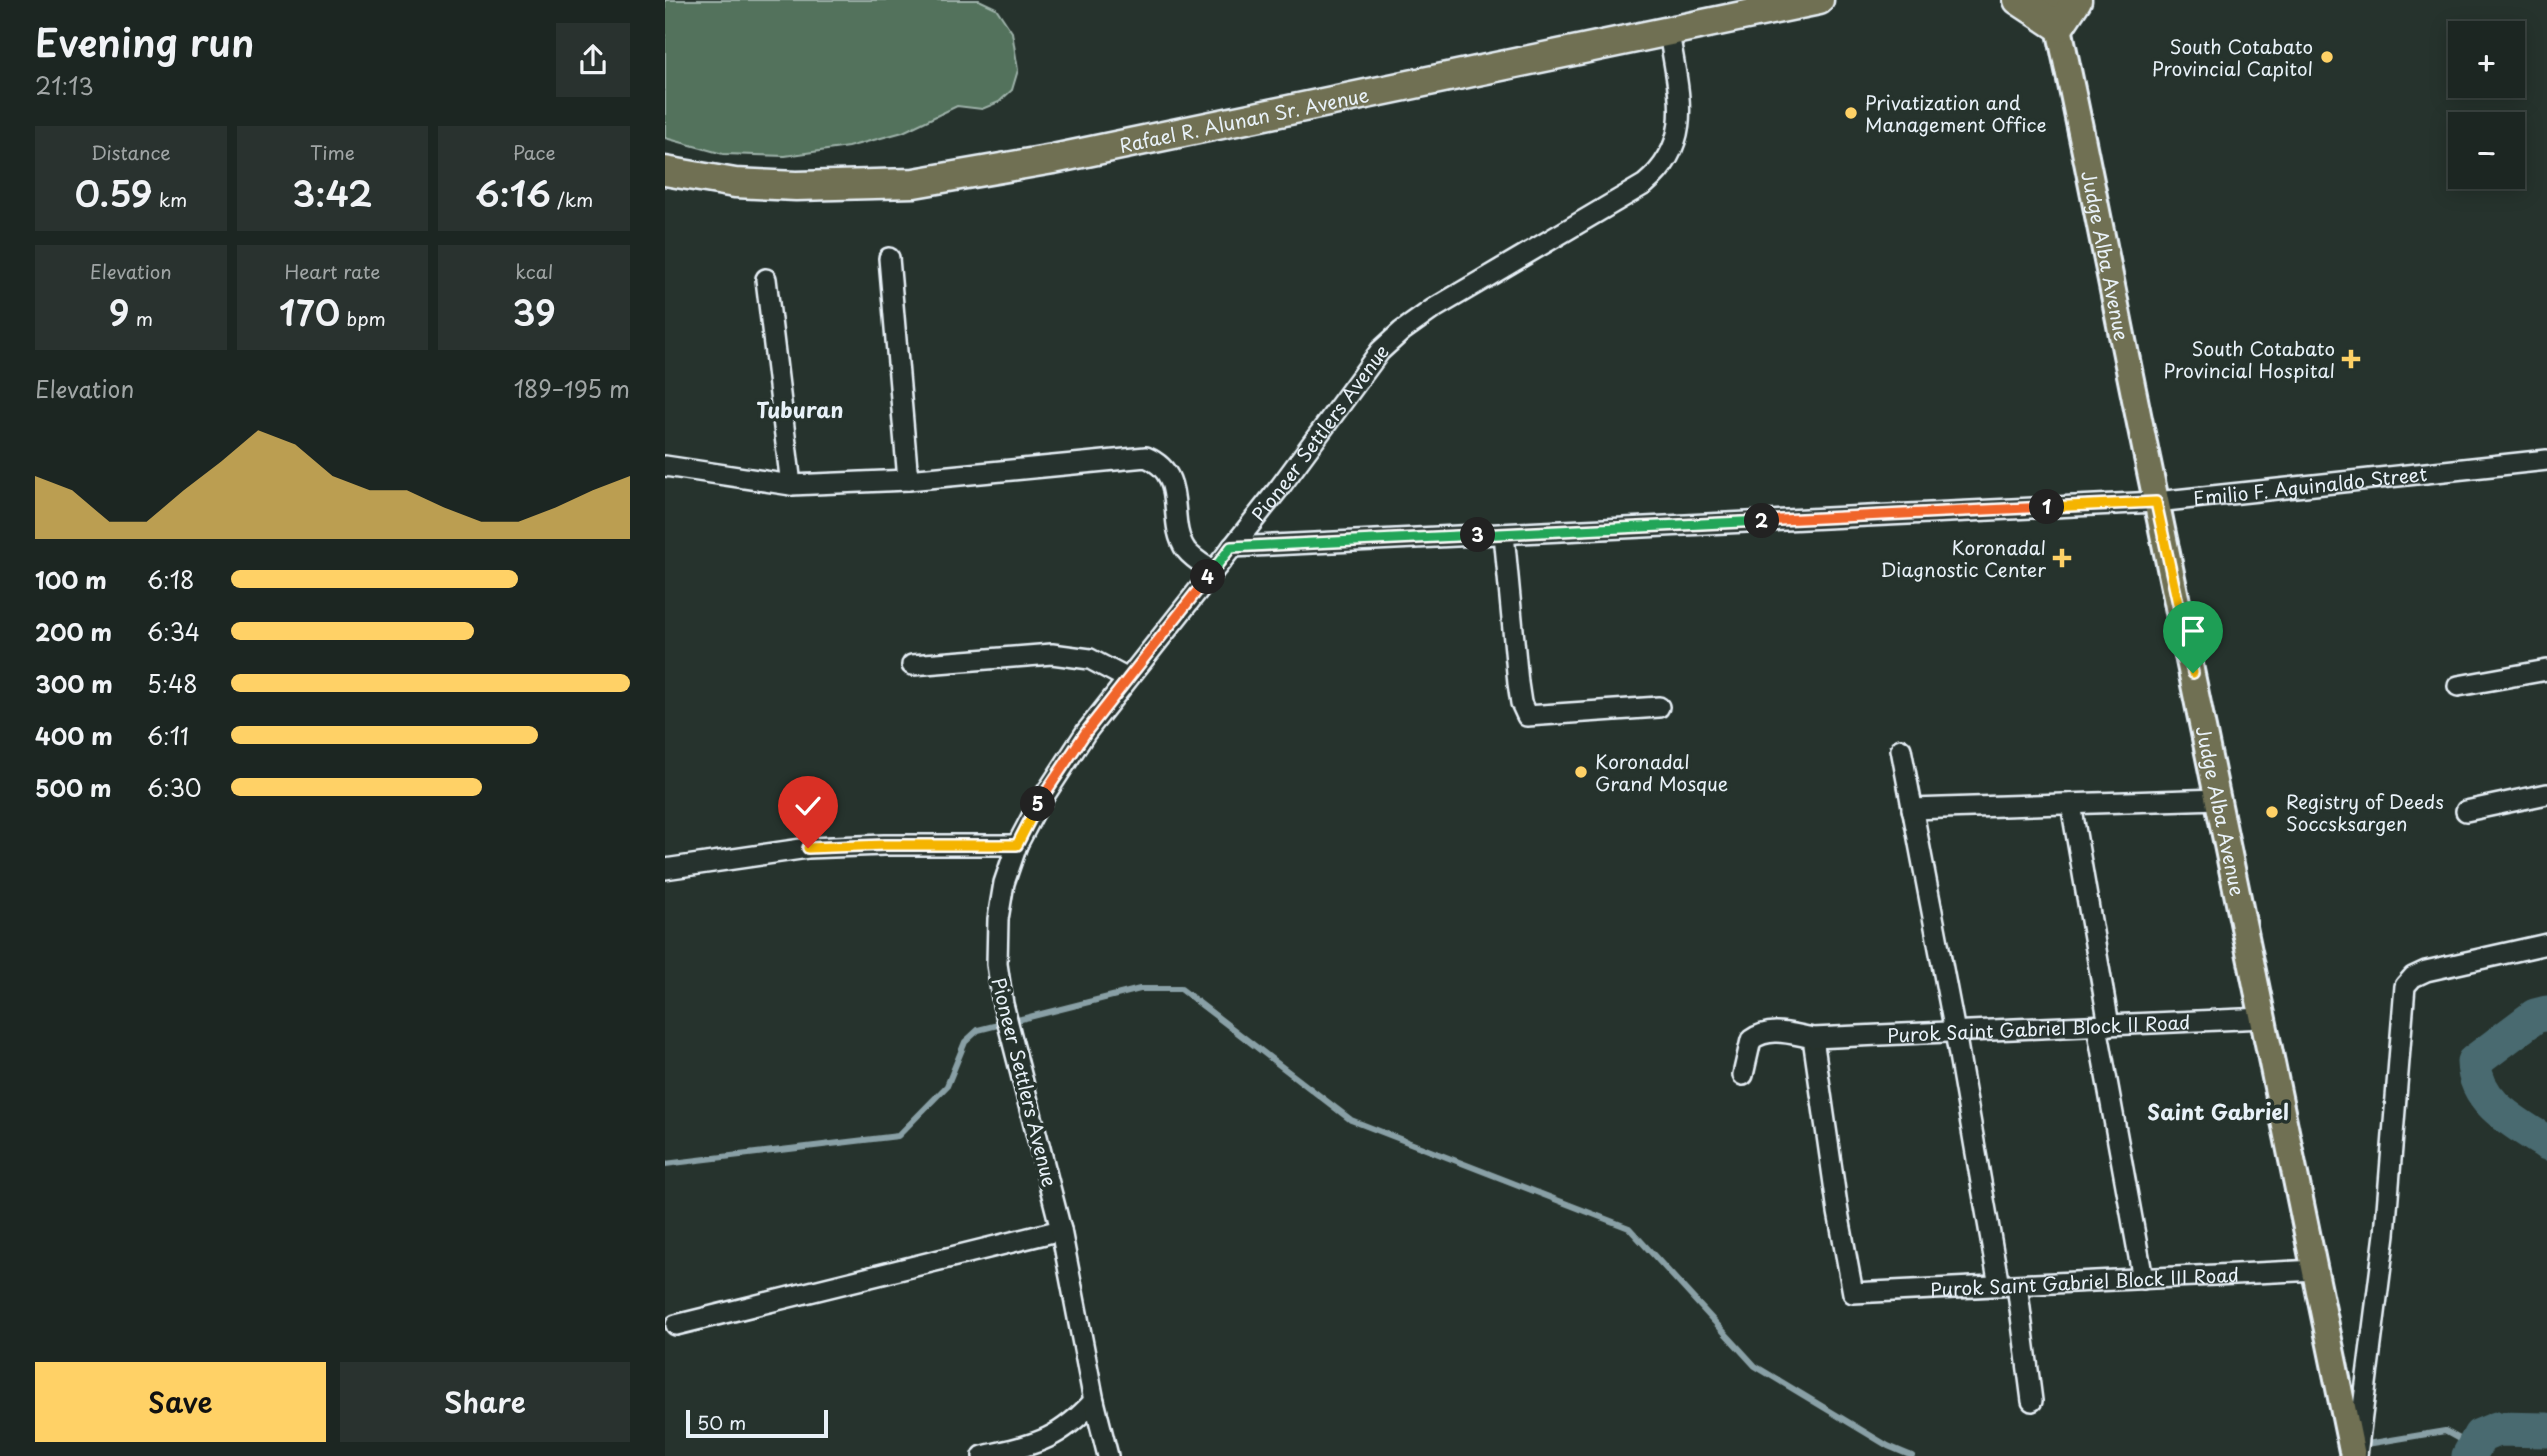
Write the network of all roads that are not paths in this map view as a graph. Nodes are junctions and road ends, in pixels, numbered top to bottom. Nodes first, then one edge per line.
1 (1819, 0) edge
2 (2018, 0) edge
3 (2077, 0) edge
4 (2056, 14) edge
5 (1669, 31) junction
6 (665, 171) edge
7 (889, 258) dead end
8 (767, 279) dead end
9 (2547, 460) edge
10 (665, 466) edge
11 (908, 480) junction
12 (791, 485) junction
13 (2156, 502) junction
14 (1504, 534) junction
15 (1231, 547) junction
16 (1213, 571) junction
17 (912, 665) dead end
18 (2547, 670) edge
19 (1126, 678) junction
20 (2458, 686) dead end
21 (1659, 707) dead end
22 (1901, 749) dead end
23 (2547, 794) edge
24 (2220, 799) junction
25 (2071, 804) junction
26 (1912, 809) junction
27 (2466, 811) dead end
28 (1017, 845) junction
29 (665, 869) edge
30 (2547, 944) edge
31 (2265, 1018) junction
32 (2103, 1026) junction
33 (1955, 1032) junction
34 (1813, 1038) junction
35 (1743, 1075) dead end
36 (1061, 1230) junction
37 (2316, 1270) junction
38 (2143, 1279) junction
39 (2008, 1285) junction
40 (676, 1325) dead end
41 (2032, 1401) dead end
42 (1094, 1402) junction
43 (983, 1456) edge
44 (1108, 1456) edge
45 (2355, 1456) edge

1 - 5 highway, Rafael R. Alunan Sr. Avenue
2 - 4 highway
3 - 4 highway
4 - 13 main road, Judge Alba Avenue
5 - 6 highway, Rafael R. Alunan Sr. Avenue
5 - 15 street, Pioneer Settlers Avenue
7 - 11 street
8 - 12 street
9 - 13 street, Emilio F. Aguinaldo Street
10 - 12 street
11 - 12 street
11 - 16 street
13 - 14 street, Emilio F. Aguinaldo Street
13 - 24 main road, Judge Alba Avenue
14 - 15 street, Emilio F. Aguinaldo Street
14 - 21 street
15 - 16 street, Pioneer Settlers Avenue
16 - 19 street, Pioneer Settlers Avenue
17 - 19 street
18 - 20 street
19 - 28 street, Pioneer Settlers Avenue
22 - 26 street
23 - 27 street
24 - 25 street
24 - 31 main road, Judge Alba Avenue
25 - 26 street
25 - 32 street
26 - 33 street
28 - 29 street
28 - 36 street, Pioneer Settlers Avenue
30 - 45 street
31 - 32 street, Purok Saint Gabriel Block II Road
31 - 37 main road, Judge Alba Avenue
32 - 33 street, Purok Saint Gabriel Block II Road
32 - 38 street
33 - 34 street, Purok Saint Gabriel Block II Road
33 - 39 street
34 - 35 street, Purok Saint Gabriel Block II Road
34 - 39 street, Purok Saint Gabriel Block III Road
36 - 40 street
36 - 42 street, Pioneer Settlers Avenue
37 - 38 street, Purok Saint Gabriel Block III Road
37 - 45 main road, Judge Alba Avenue
38 - 39 street, Purok Saint Gabriel Block III Road
39 - 41 street
42 - 43 street
42 - 44 street, Pioneer Settlers Avenue

